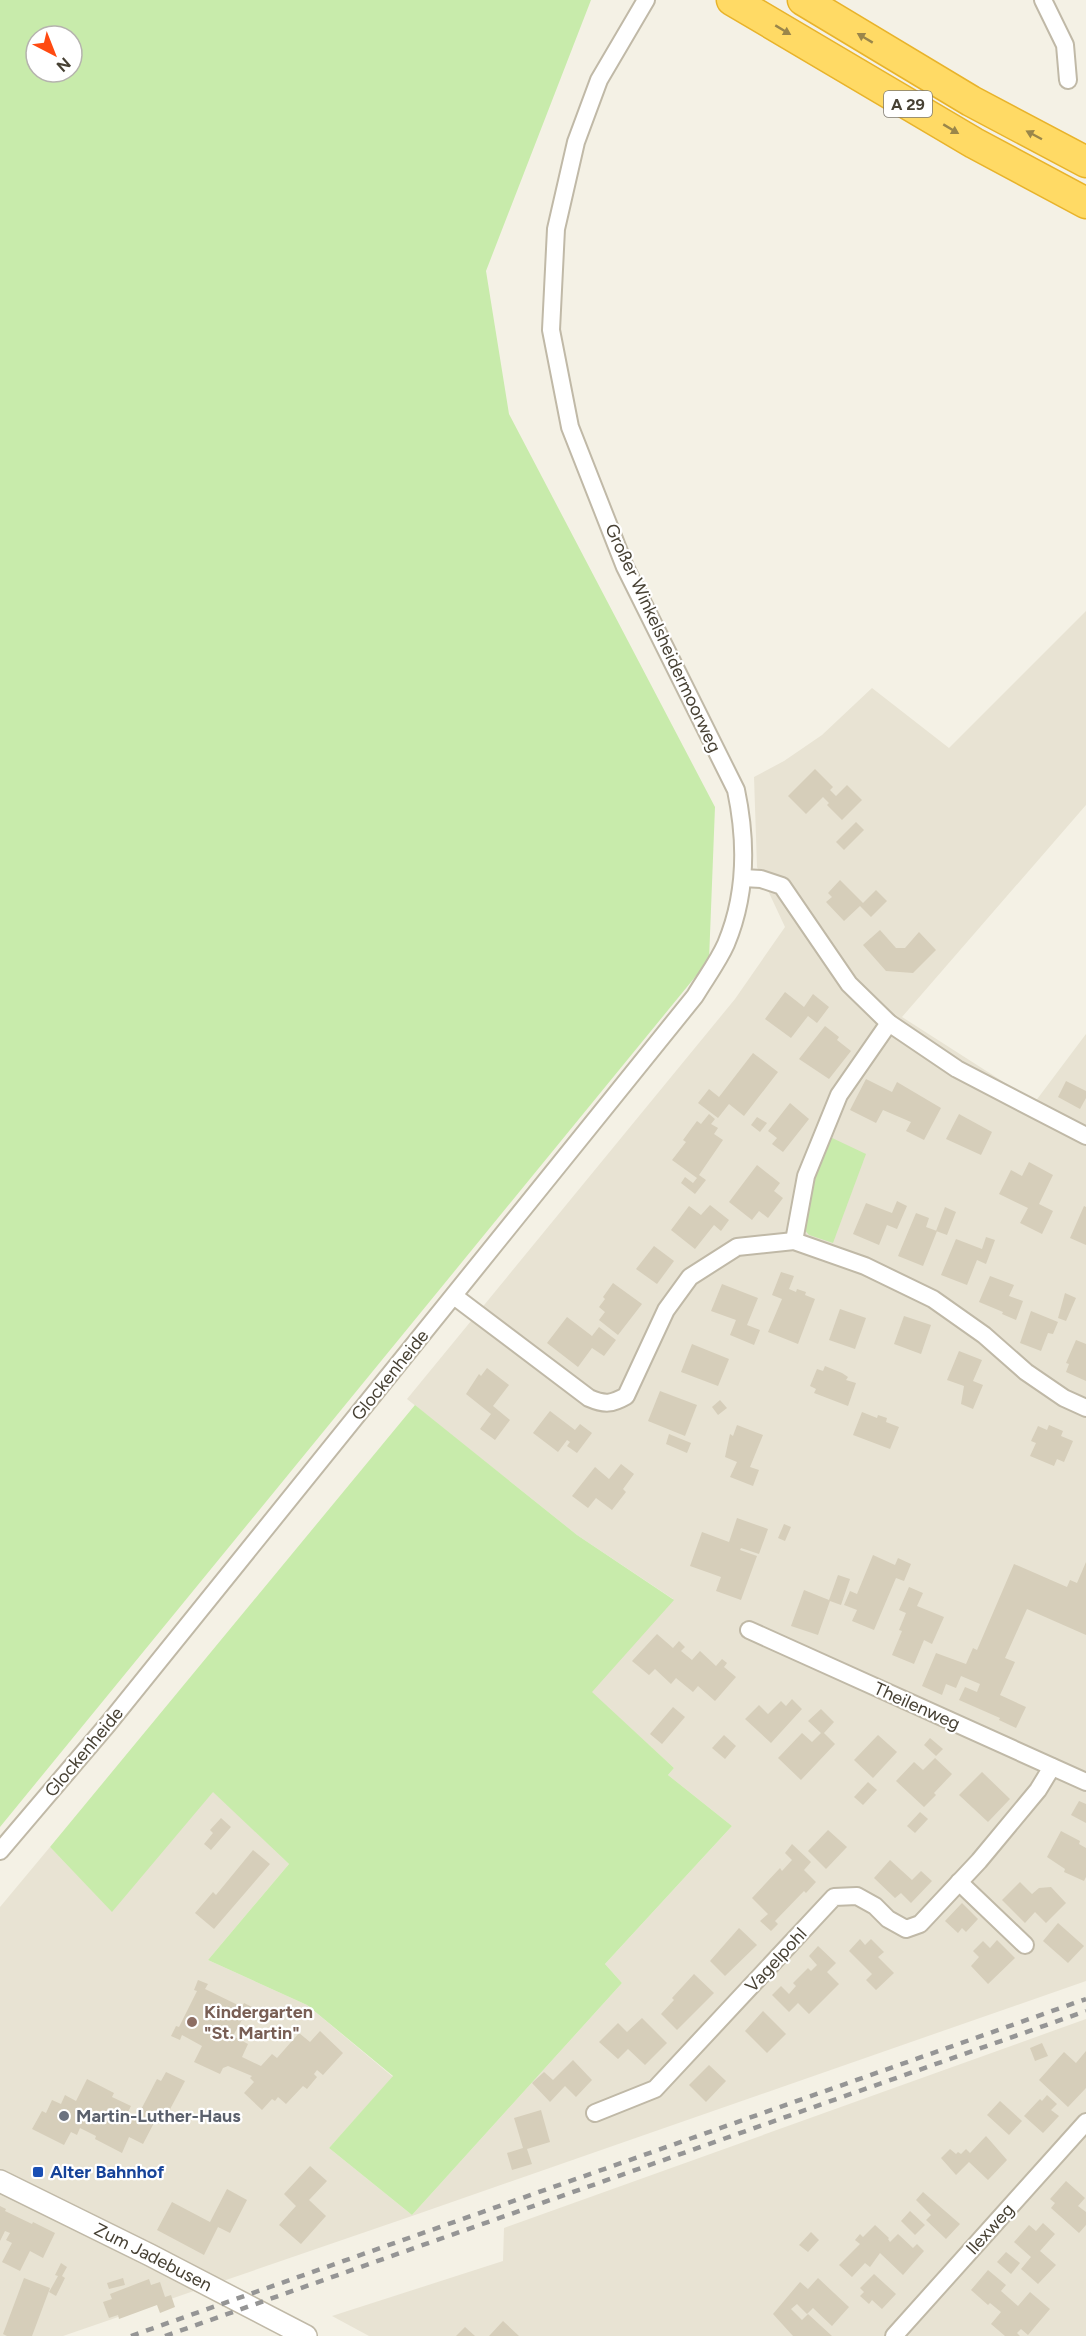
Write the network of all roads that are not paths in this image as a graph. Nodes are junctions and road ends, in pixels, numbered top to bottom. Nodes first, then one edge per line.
1 (646, 0) edge
2 (732, 0) edge
3 (802, 0) edge
4 (1043, 0) edge
5 (1068, 80) dead end
6 (1086, 162) edge
7 (1086, 203) edge
8 (743, 878) junction
9 (889, 1023) junction
10 (1086, 1136) edge
11 (794, 1241) junction
12 (454, 1296) junction
13 (1086, 1408) edge
14 (748, 1630) dead end
15 (1052, 1767) junction
16 (1086, 1782) edge
17 (0, 1851) edge
18 (959, 1882) junction
19 (1025, 1945) dead end
20 (596, 2114) dead end
21 (1086, 2122) edge
22 (0, 2181) edge
23 (306, 2336) edge
24 (894, 2336) edge

1 - 8 street, Großer Winkelsheidermoorweg
2 -> 7 highway, A 29
6 -> 3 highway, A 29
4 - 5 street
8 - 9 street
8 - 12 street, Glockenheide
9 - 10 street
9 - 11 street
11 - 12 street
11 - 13 street
12 - 17 street, Glockenheide
14 - 15 street, Theilenweg
15 - 16 street, Theilenweg
15 - 18 street, Vagelpohl
18 - 19 street
18 - 20 street, Vagelpohl
21 - 24 street, Ilexweg
22 - 23 street, Zum Jadebusen

